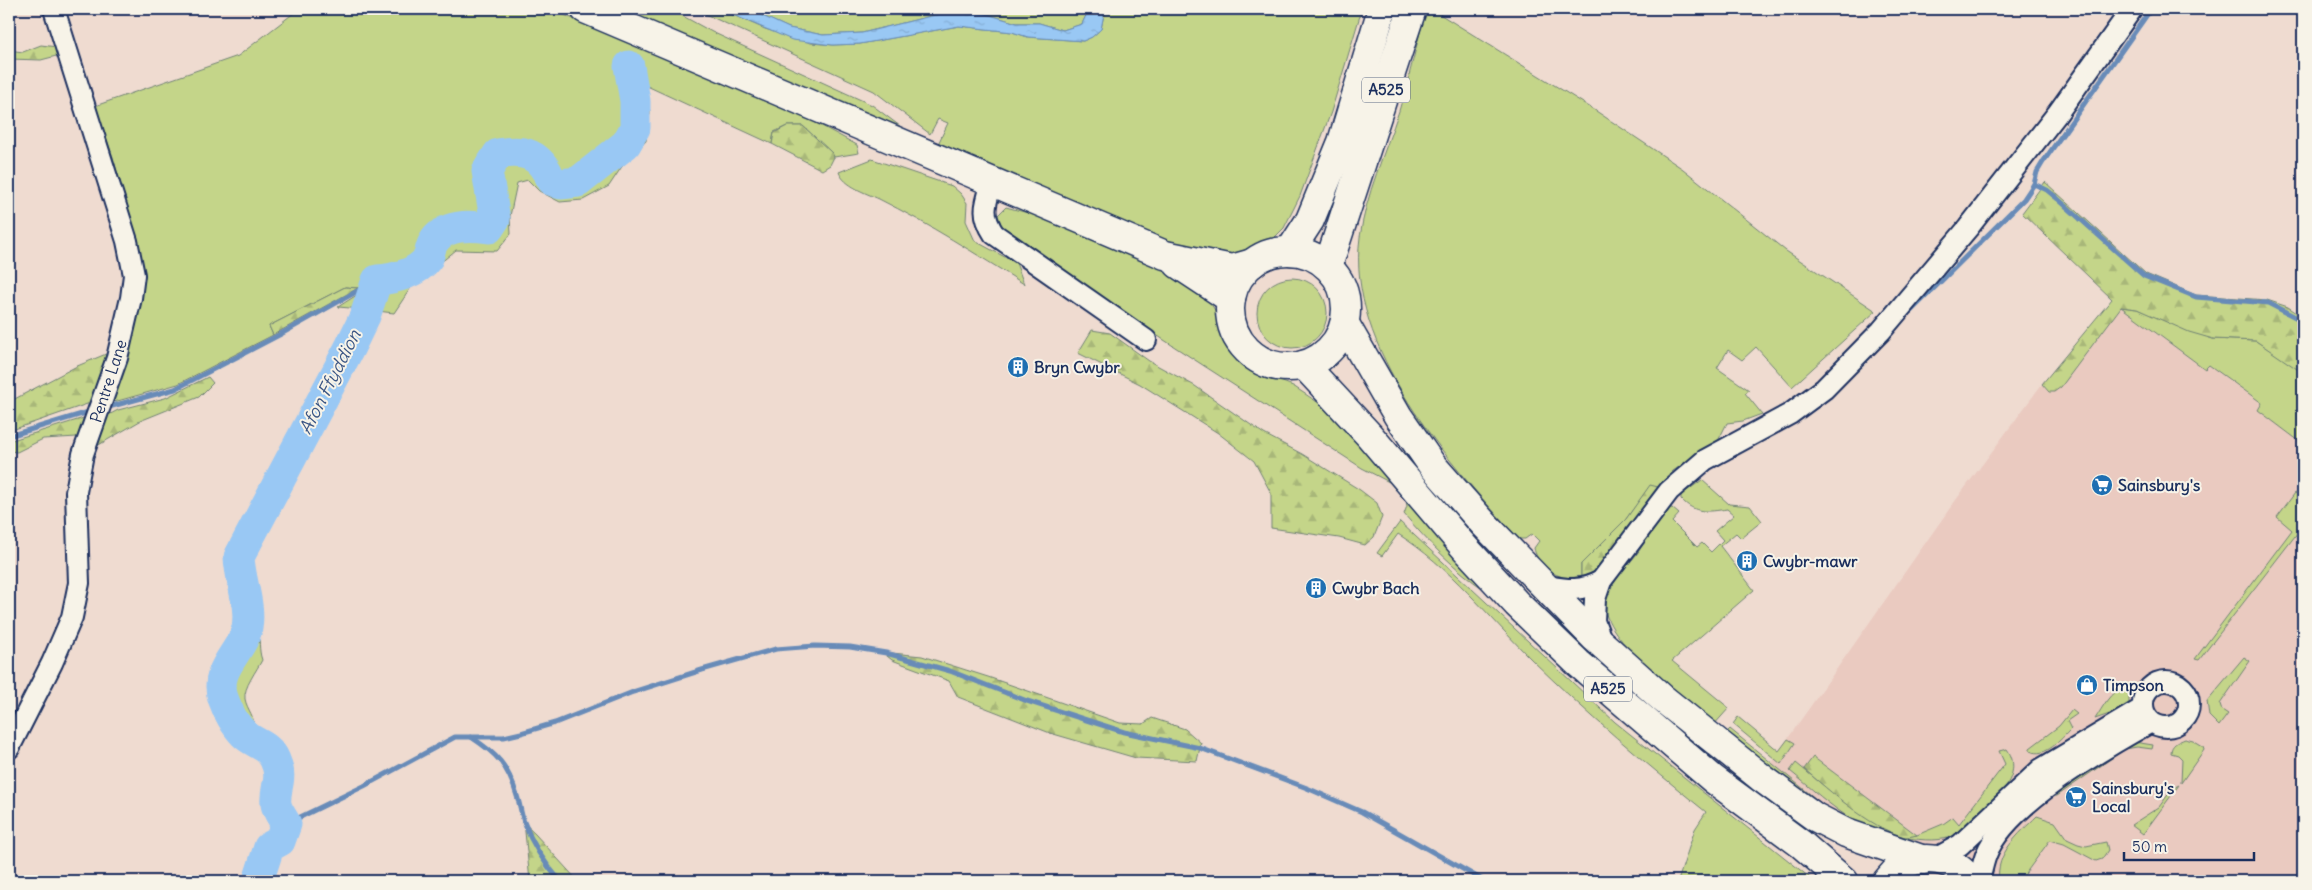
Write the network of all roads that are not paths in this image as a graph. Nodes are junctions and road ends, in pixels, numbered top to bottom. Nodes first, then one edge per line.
1 (54, 9) edge
2 (585, 9) edge
3 (1382, 9) edge
4 (1412, 9) edge
5 (2132, 9) edge
6 (992, 183) junction
7 (1290, 251) junction
8 (1165, 255) junction
9 (1253, 262) junction
10 (1328, 266) junction
11 (1231, 299) junction
12 (1345, 324) junction
13 (1146, 340) dead end
14 (1304, 366) junction
15 (1601, 581) junction
16 (1542, 584) junction
17 (1603, 644) junction
18 (9, 748) edge
19 (1929, 859) junction
20 (1844, 881) edge
21 (1887, 881) edge
22 (1971, 881) edge
23 (1979, 881) edge

1 - 18 street, Pentre Lane
2 - 6 main road
3 - 7 main road, A525
4 - 10 main road, A525
5 - 15 street
6 - 8 main road
6 - 13 street
7 - 9 main road
7 - 10 main road
8 - 9 main road
8 - 11 main road
9 - 11 main road
10 - 12 main road
11 - 14 main road
12 - 14 main road
12 - 16 main road, A525
14 - 20 main road, A525
15 - 16 street
15 - 17 street
16 - 17 main road, A525
17 - 19 main road, A525
19 - 21 main road
19 - 22 main road, A525
19 - 23 street

